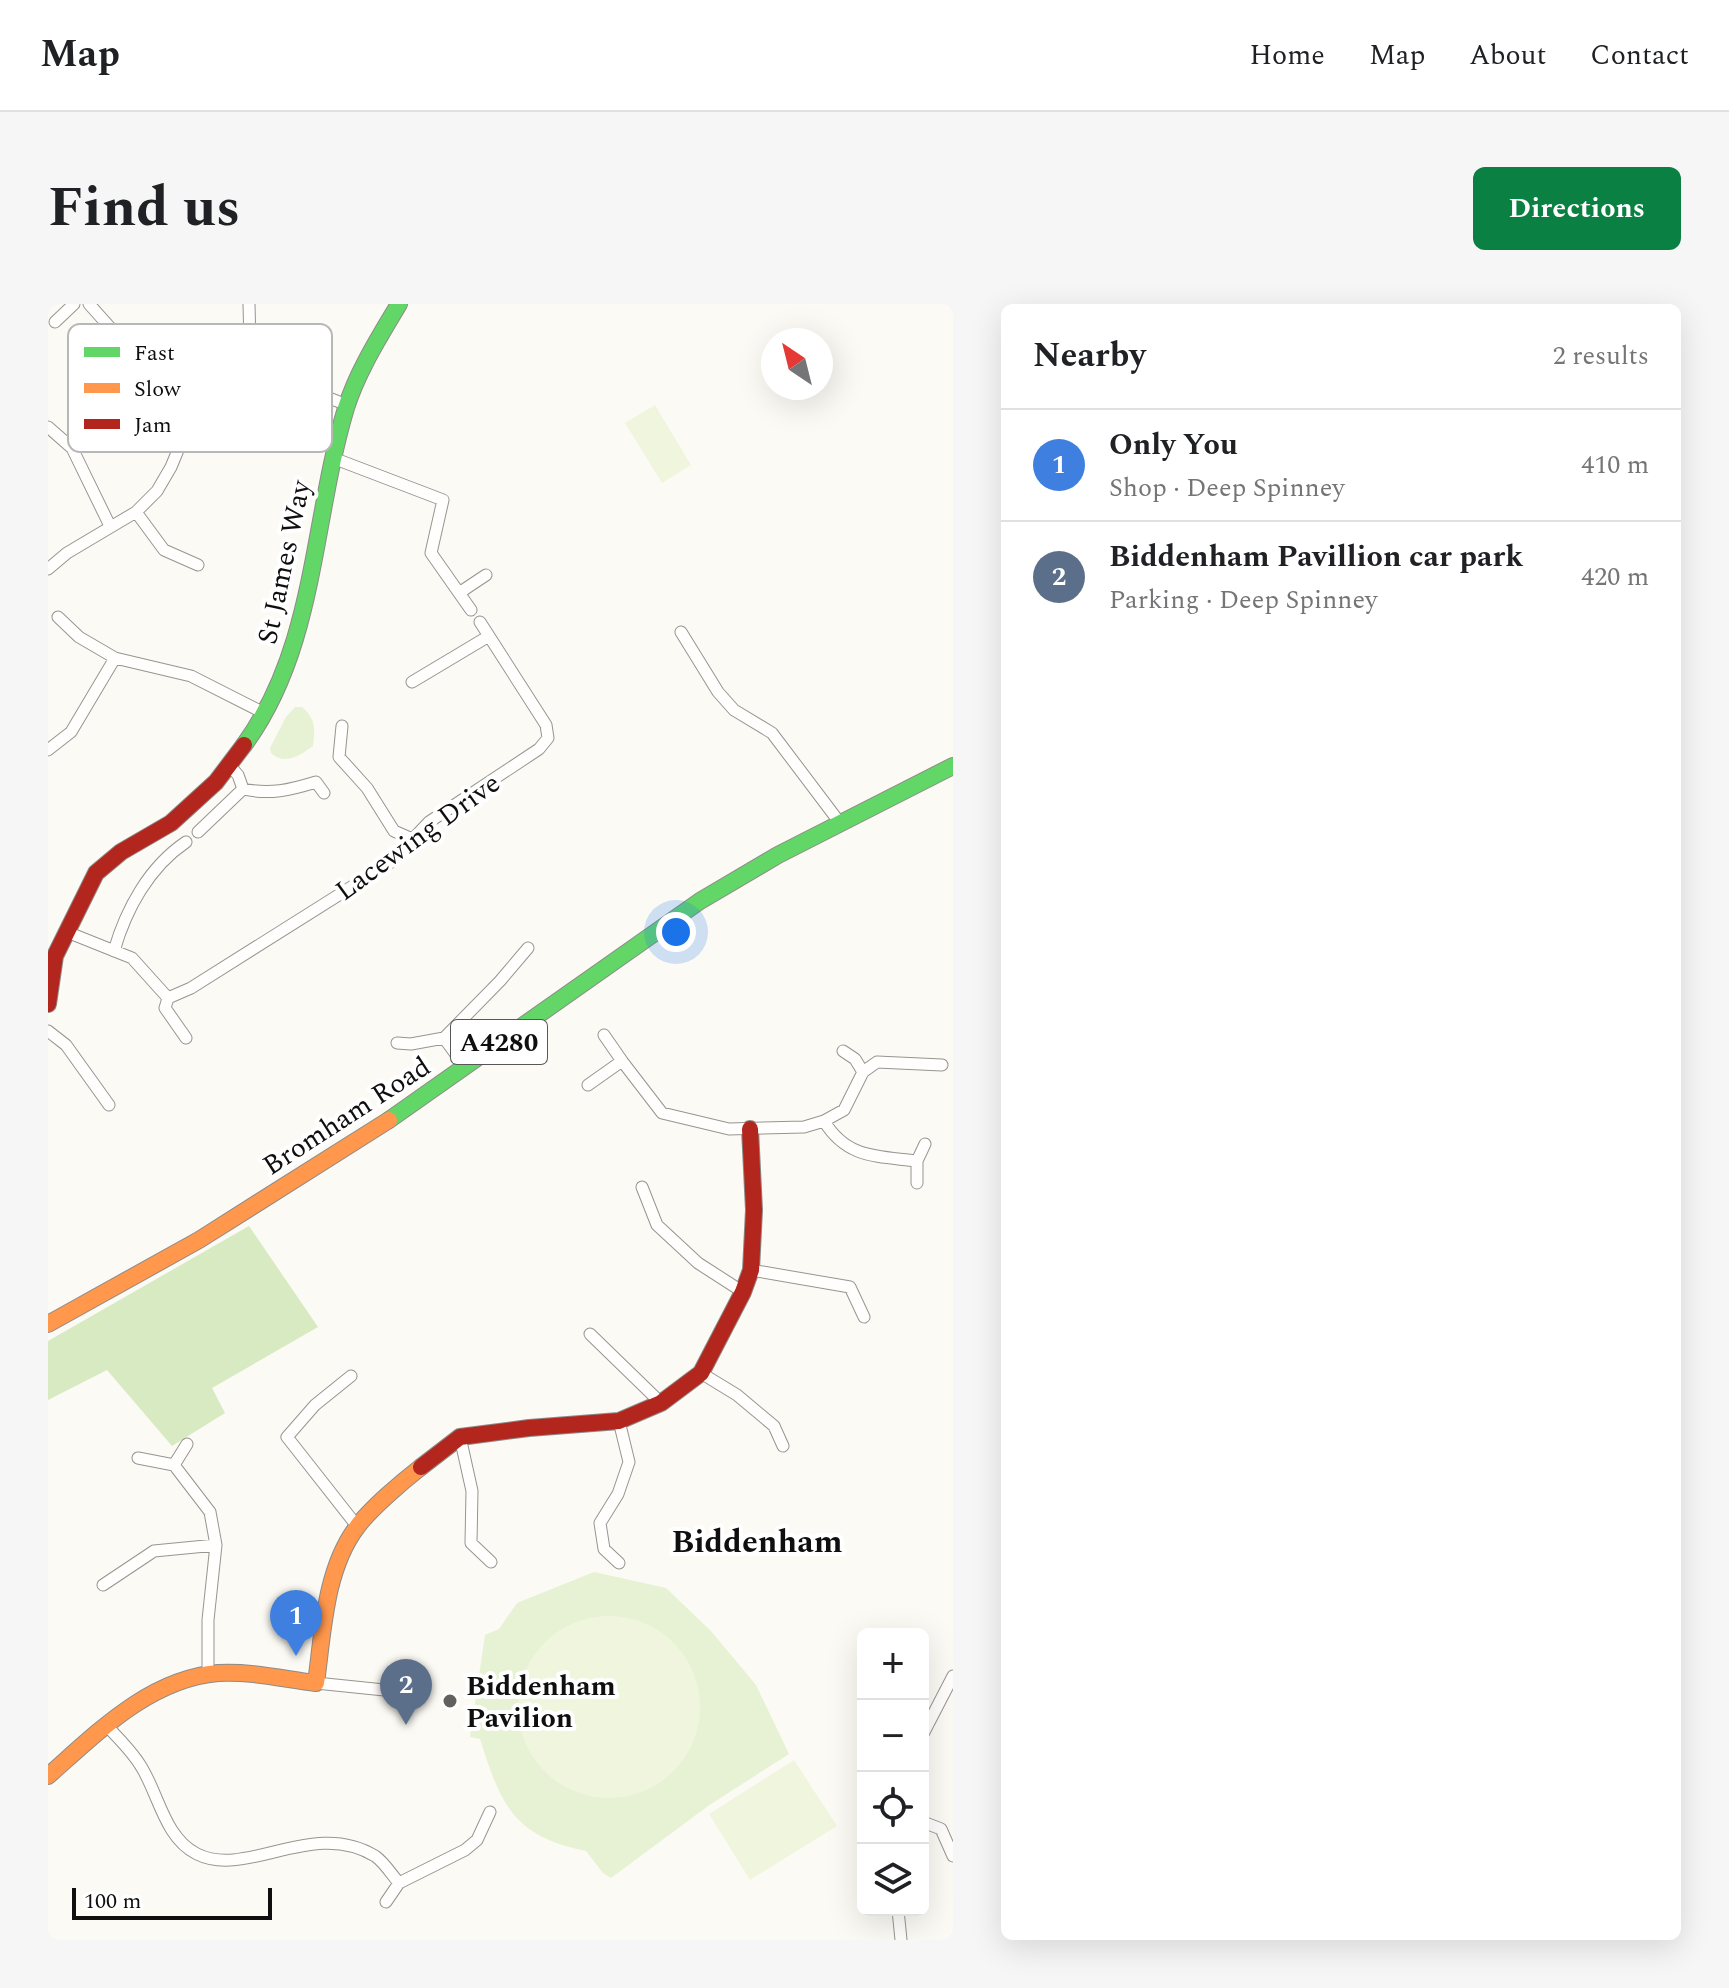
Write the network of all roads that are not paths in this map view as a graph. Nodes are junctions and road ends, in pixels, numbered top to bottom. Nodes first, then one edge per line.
1 (74, 304) edge
2 (89, 304) edge
3 (249, 304) edge
4 (399, 304) edge
5 (55, 322) dead end
6 (107, 324) edge
7 (250, 324) edge
8 (332, 399) edge
9 (347, 405) junction
10 (48, 427) edge
11 (68, 444) edge
12 (74, 452) edge
13 (177, 452) edge
14 (333, 458) junction
15 (136, 512) junction
16 (110, 526) junction
17 (198, 565) dead end
18 (48, 569) edge
19 (486, 575) dead end
20 (459, 593) junction
21 (471, 610) dead end
22 (58, 617) dead end
23 (480, 622) dead end
24 (681, 632) dead end
25 (489, 636) junction
26 (115, 658) junction
27 (412, 682) dead end
28 (264, 713) junction
29 (342, 726) dead end
30 (48, 750) edge
31 (229, 765) junction
32 (953, 766) edge
33 (243, 789) junction
34 (324, 793) dead end
35 (840, 823) junction
36 (198, 832) dead end
37 (410, 838) junction
38 (186, 842) dead end
39 (67, 932) junction
40 (528, 948) dead end
41 (114, 951) junction
42 (168, 998) junction
43 (48, 1004) edge
44 (48, 1031) edge
45 (604, 1035) dead end
46 (186, 1038) dead end
47 (444, 1038) junction
48 (397, 1043) dead end
49 (843, 1051) dead end
50 (622, 1061) junction
51 (942, 1065) dead end
52 (465, 1067) junction
53 (863, 1072) junction
54 (588, 1085) dead end
55 (109, 1105) dead end
56 (824, 1121) junction
57 (750, 1129) junction
58 (925, 1144) dead end
59 (917, 1161) junction
60 (917, 1183) dead end
61 (642, 1187) dead end
62 (751, 1270) junction
63 (743, 1292) junction
64 (864, 1317) dead end
65 (48, 1324) edge
66 (590, 1334) dead end
67 (701, 1373) junction
68 (351, 1376) dead end
69 (661, 1403) junction
70 (619, 1421) junction
71 (460, 1437) junction
72 (187, 1444) dead end
73 (783, 1446) dead end
74 (138, 1458) dead end
75 (174, 1465) junction
76 (357, 1526) junction
77 (216, 1545) junction
78 (491, 1562) dead end
79 (619, 1563) dead end
80 (103, 1585) dead end
81 (208, 1674) junction
82 (953, 1676) edge
83 (316, 1683) junction
84 (394, 1691) dead end
85 (929, 1722) edge
86 (107, 1726) junction
87 (48, 1776) edge
88 (490, 1812) dead end
89 (929, 1824) edge
90 (953, 1856) edge
91 (399, 1883) junction
92 (386, 1902) dead end
93 (899, 1916) edge
94 (901, 1940) edge

1 - 5 street
2 - 6 street
3 - 7 street
4 - 9 street, St James Way
8 - 9 street
9 - 14 street, St James Way
10 - 11 street
12 - 16 street
13 - 15 street
14 - 20 street
14 - 28 street, St James Way
15 - 16 street
15 - 17 street
16 - 18 street
19 - 20 street
20 - 21 street
22 - 26 street
23 - 25 street
24 - 35 street
25 - 27 street
25 - 37 street, Lacewing Drive
26 - 28 street
26 - 30 street
28 - 31 street, St James Way
29 - 37 street
31 - 33 street
31 - 39 street, St James Way
32 - 35 street, Bromham Road / A4280
33 - 34 street
33 - 36 street
35 - 52 street, Bromham Road / A4280
37 - 42 street, Lacewing Drive
38 - 41 street
39 - 41 street
39 - 43 street, St James Way
40 - 47 street
41 - 42 street
42 - 46 street
44 - 55 street
45 - 50 street
47 - 48 street
47 - 52 street
49 - 53 street
50 - 54 street
50 - 57 street
51 - 53 street
52 - 65 street, Bromham Road / A4280
53 - 56 street
56 - 57 street
56 - 59 street
57 - 62 street
58 - 59 street
59 - 60 street
61 - 63 street
62 - 63 street
62 - 64 street
63 - 67 street
66 - 69 street
67 - 69 street
67 - 73 street
68 - 76 street
69 - 70 street
70 - 71 street
70 - 79 street
71 - 76 street
71 - 78 street
72 - 75 street
74 - 75 street
75 - 77 street
76 - 83 street
77 - 80 street
77 - 81 street
81 - 83 street
81 - 86 street
82 - 85 street
83 - 84 street
86 - 87 street
86 - 91 street
88 - 91 street
89 - 90 street
91 - 92 street
93 - 94 street

